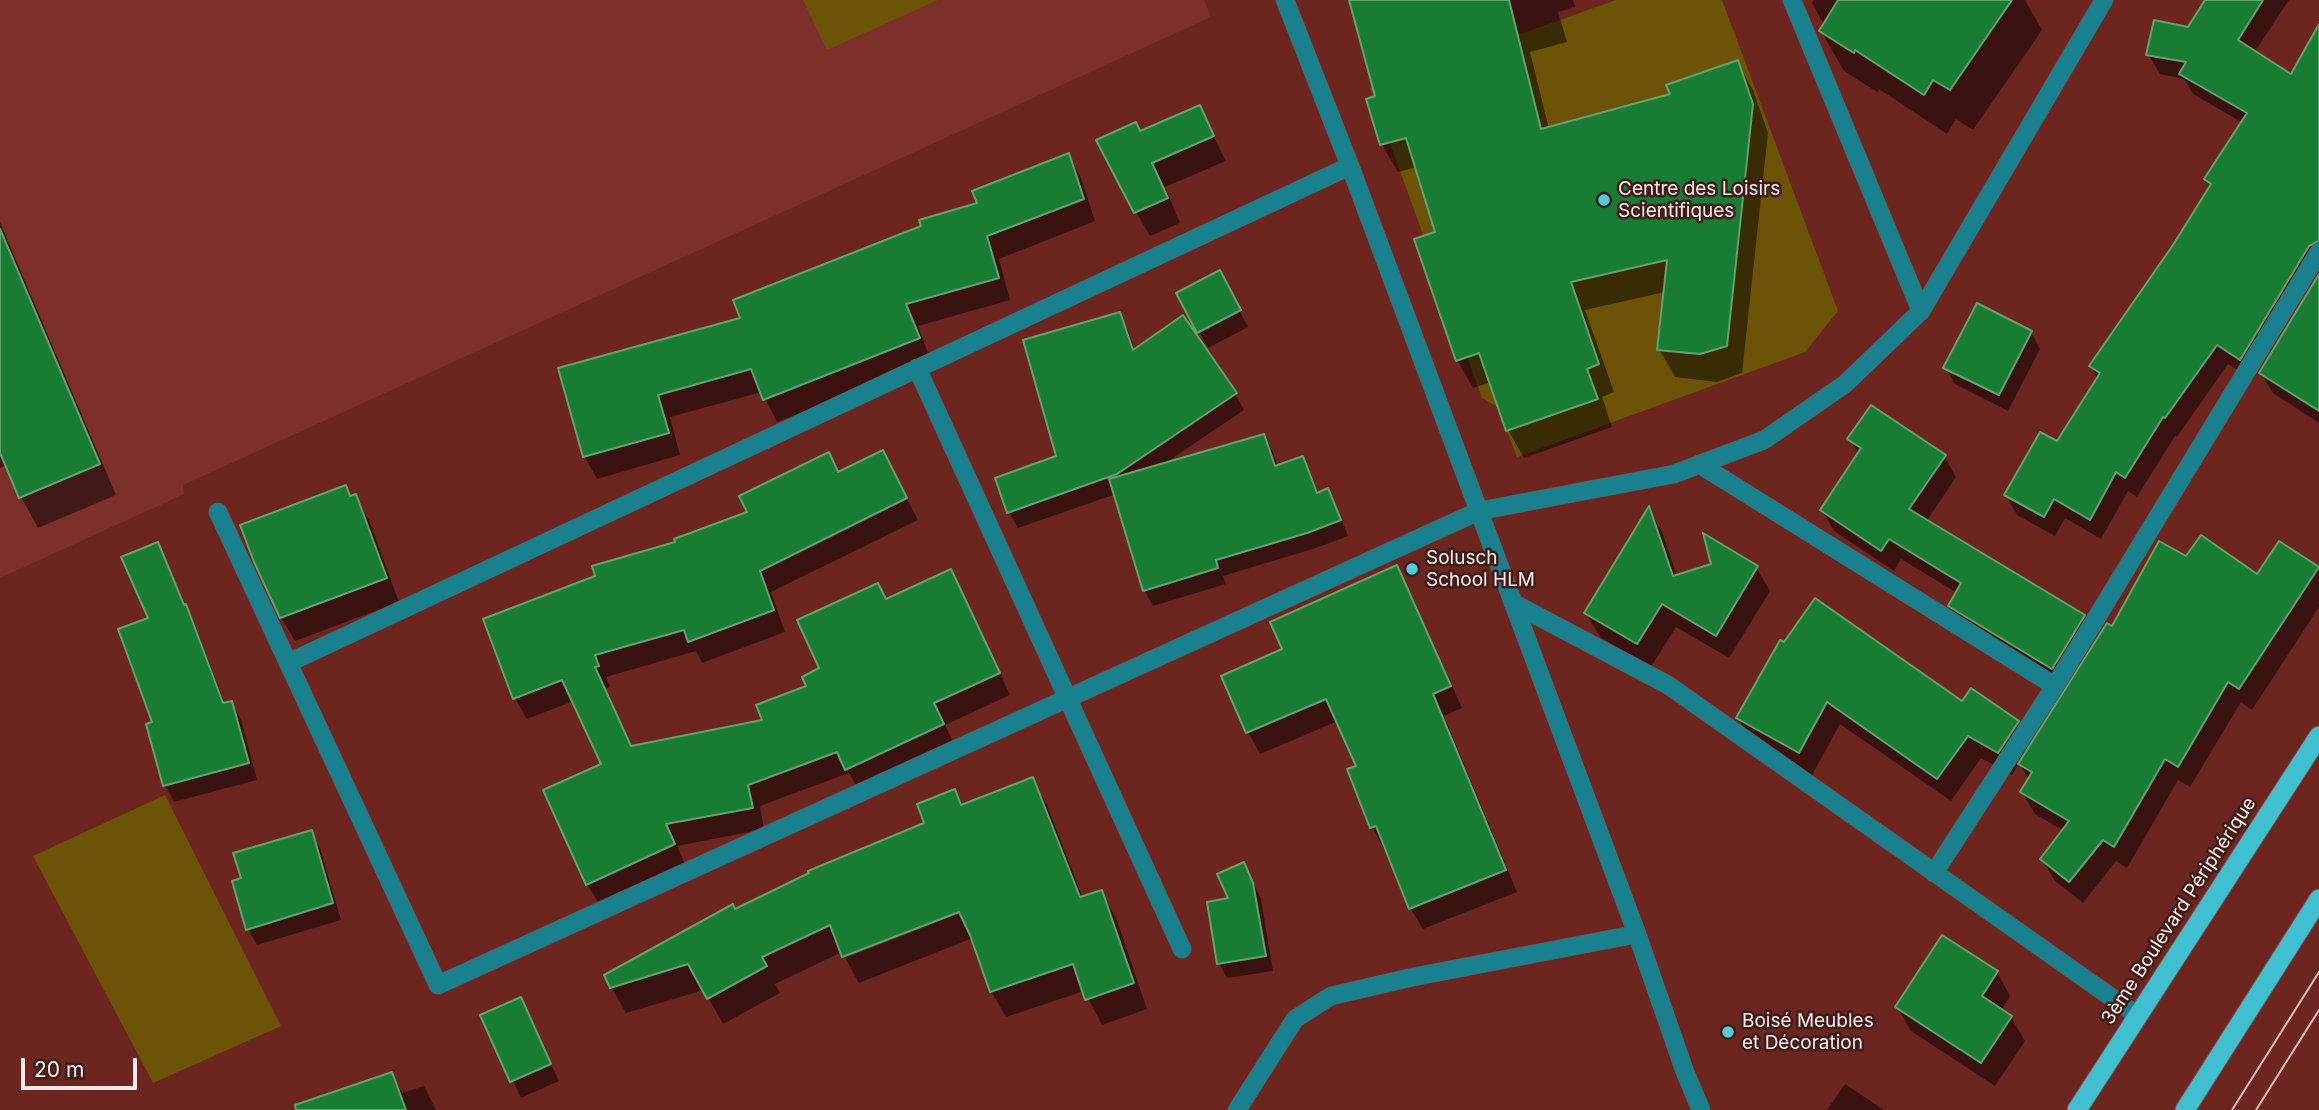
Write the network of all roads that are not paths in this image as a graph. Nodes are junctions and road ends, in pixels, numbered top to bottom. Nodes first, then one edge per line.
1 (1285, 0) edge
2 (1792, 0) edge
3 (2104, 0) edge
4 (1350, 166) junction
5 (2319, 252) edge
6 (1921, 311) junction
7 (917, 368) junction
8 (1699, 464) junction
9 (1479, 511) junction
10 (218, 512) dead end
11 (1513, 603) junction
12 (288, 663) junction
13 (2055, 686) junction
14 (1068, 698) junction
15 (2319, 736) edge
16 (1934, 873) junction
17 (2319, 899) edge
18 (1637, 934) junction
19 (1182, 949) dead end
20 (2138, 1016) junction
21 (1237, 1110) edge
22 (1701, 1110) edge
23 (2077, 1110) edge
24 (2185, 1110) edge

1 - 4 street
2 - 6 street
3 - 6 street
4 - 7 street
4 - 9 street
5 - 13 street
6 - 8 street
7 - 12 street
7 - 14 street
8 - 9 street
8 - 13 street
9 - 11 street
9 - 14 street
10 - 12 street
11 - 16 street
11 - 18 street
12 - 14 street
13 - 16 street
14 - 19 street
15 - 20 highway, 3ème Boulevard Périphérique
16 - 20 street
17 - 24 highway
18 - 21 street
18 - 22 street
20 - 23 highway, 3ème Boulevard Périphérique

